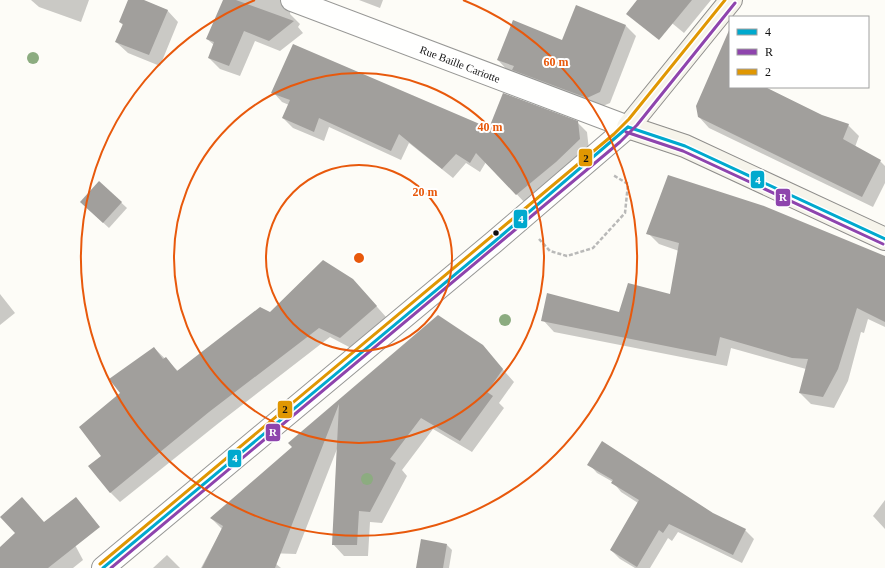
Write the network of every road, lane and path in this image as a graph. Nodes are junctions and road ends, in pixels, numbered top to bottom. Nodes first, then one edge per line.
1 (292, 0) edge
2 (731, 0) edge
3 (628, 127) junction
4 (595, 157) junction
5 (538, 238) dead end
6 (885, 239) edge
7 (103, 568) edge

1 - 3 street, Rue Baille Cariotte
2 - 3 street
3 - 4 street
3 - 6 street
4 - 5 path
4 - 7 street

